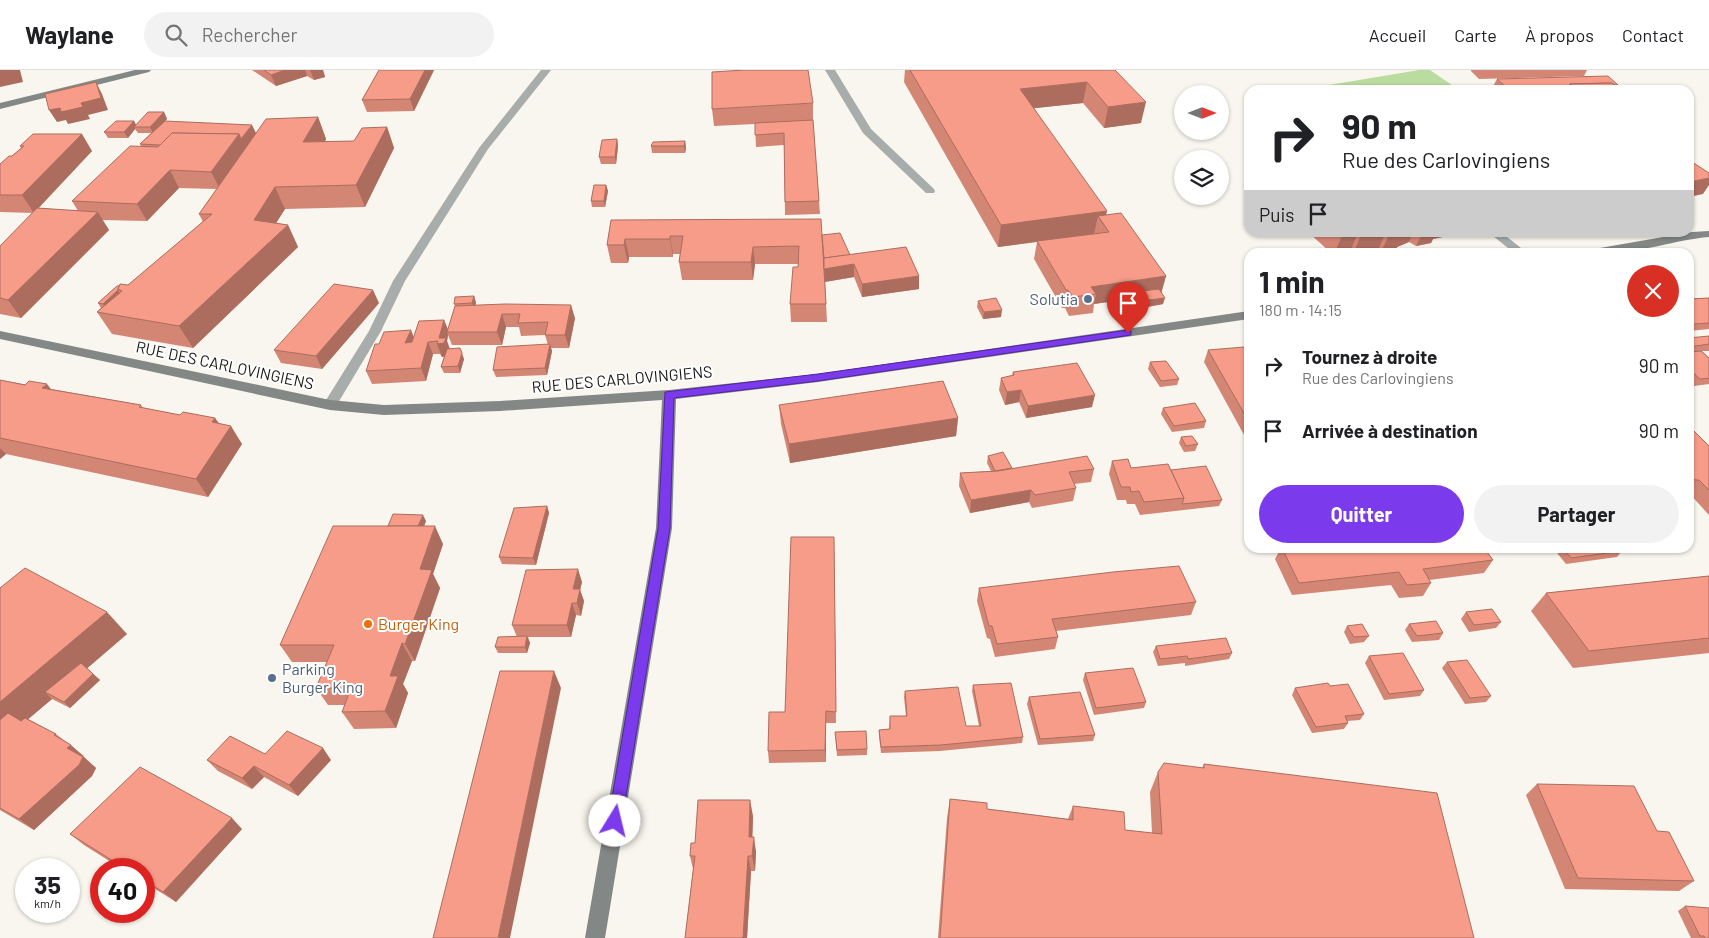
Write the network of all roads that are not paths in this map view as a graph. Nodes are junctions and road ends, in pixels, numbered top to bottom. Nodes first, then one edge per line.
1 (146, 70) edge
2 (546, 70) edge
3 (830, 70) edge
4 (0, 106) edge
5 (930, 191) dead end
6 (1709, 234) edge
7 (1694, 235) edge
8 (1499, 237) edge
9 (1681, 237) edge
10 (1514, 248) edge
11 (1622, 248) edge
12 (1244, 317) edge
13 (0, 336) edge
14 (669, 395) junction
15 (330, 405) junction
16 (595, 938) edge

1 - 4 street
2 - 15 street
3 - 5 street
6 - 7 street
8 - 10 street
9 - 11 street
12 - 14 street, RUE DES CARLOVINGIENS
13 - 15 street, RUE DES CARLOVINGIENS
14 - 15 street, RUE DES CARLOVINGIENS
14 - 16 street

